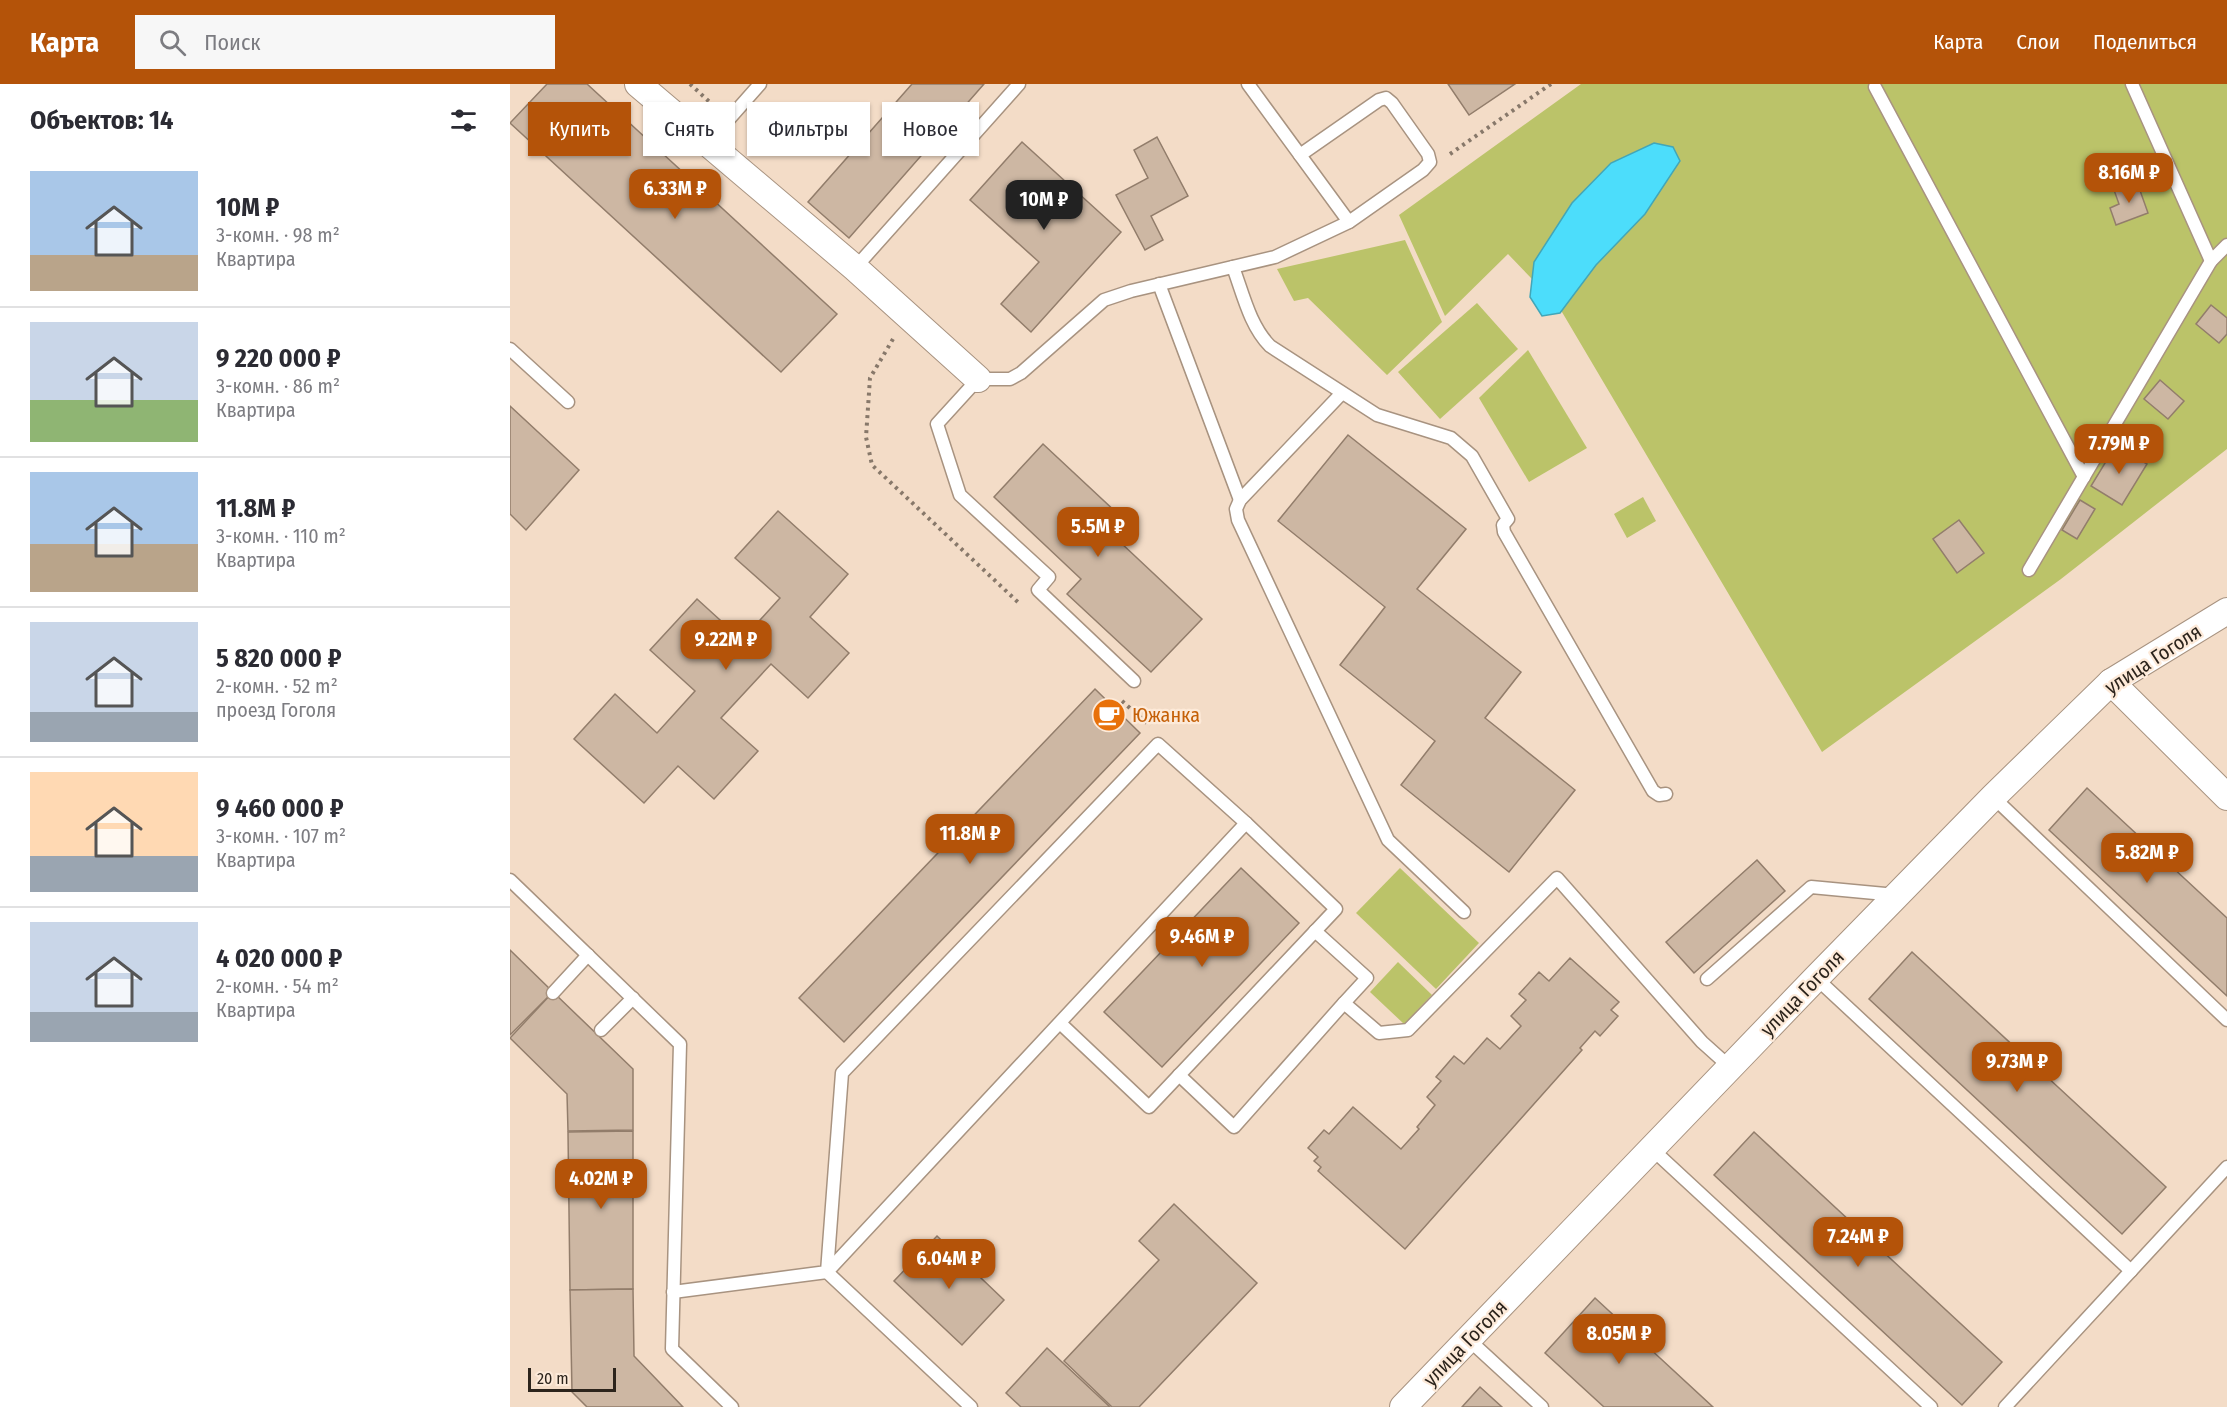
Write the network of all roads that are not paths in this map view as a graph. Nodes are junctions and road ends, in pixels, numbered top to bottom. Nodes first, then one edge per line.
1 (638, 84) edge
2 (760, 84) edge
3 (1019, 84) edge
4 (1248, 84) edge
5 (2132, 84) edge
6 (1875, 87) dead end
7 (658, 102) edge
8 (735, 112) edge
9 (1300, 155) junction
10 (720, 156) edge
11 (1349, 222) junction
12 (2227, 245) edge
13 (2211, 261) junction
14 (1233, 267) junction
15 (855, 268) junction
16 (1159, 284) junction
17 (510, 349) edge
18 (978, 379) junction
19 (1342, 393) junction
20 (568, 402) dead end
21 (2084, 477) junction
22 (1240, 500) junction
23 (2029, 570) dead end
24 (2227, 611) edge
25 (1134, 681) dead end
26 (2111, 682) junction
27 (1666, 794) dead end
28 (1993, 797) junction
29 (2227, 797) edge
30 (1246, 823) junction
31 (510, 880) edge
32 (1898, 895) junction
33 (1464, 912) dead end
34 (1315, 931) junction
35 (588, 956) junction
36 (1816, 978) junction
37 (1707, 979) dead end
38 (553, 993) dead end
39 (633, 998) junction
40 (1344, 1003) junction
41 (2227, 1020) edge
42 (1060, 1023) junction
43 (601, 1030) dead end
44 (1731, 1068) junction
45 (1179, 1075) junction
46 (1652, 1149) junction
47 (2227, 1167) edge
48 (2131, 1271) junction
49 (827, 1272) junction
50 (673, 1292) junction
51 (1468, 1339) junction
52 (732, 1407) edge
53 (970, 1407) edge
54 (1403, 1407) edge
55 (1542, 1407) edge
56 (1931, 1407) edge
57 (2004, 1407) edge

1 - 7 street
2 - 8 lane
3 - 15 lane
4 - 9 lane
5 - 13 lane
6 - 21 lane
9 - 11 lane
9 - 11 lane
10 - 15 street
11 - 14 lane
12 - 13 lane
13 - 21 lane
14 - 16 lane
14 - 19 lane
15 - 18 street
16 - 18 lane
16 - 22 lane
17 - 20 lane
18 - 25 lane
19 - 22 lane
19 - 27 lane
21 - 23 lane
22 - 33 lane
24 - 26 street, улица Гоголя
26 - 28 street, улица Гоголя
26 - 29 street
28 - 32 street, улица Гоголя
28 - 41 lane
30 - 34 lane
30 - 42 lane
30 - 49 lane
31 - 35 lane
32 - 36 street, улица Гоголя
32 - 37 lane
34 - 40 lane
34 - 45 lane
35 - 38 lane
35 - 39 lane
36 - 44 street, улица Гоголя
36 - 48 lane
39 - 43 lane
39 - 50 lane
40 - 44 lane
40 - 45 lane
42 - 45 lane
42 - 49 lane
44 - 46 street, улица Гоголя
46 - 51 street, улица Гоголя
46 - 56 lane
47 - 48 lane
48 - 57 lane
49 - 50 lane
49 - 53 lane
50 - 52 lane
51 - 54 street, улица Гоголя
51 - 55 lane

